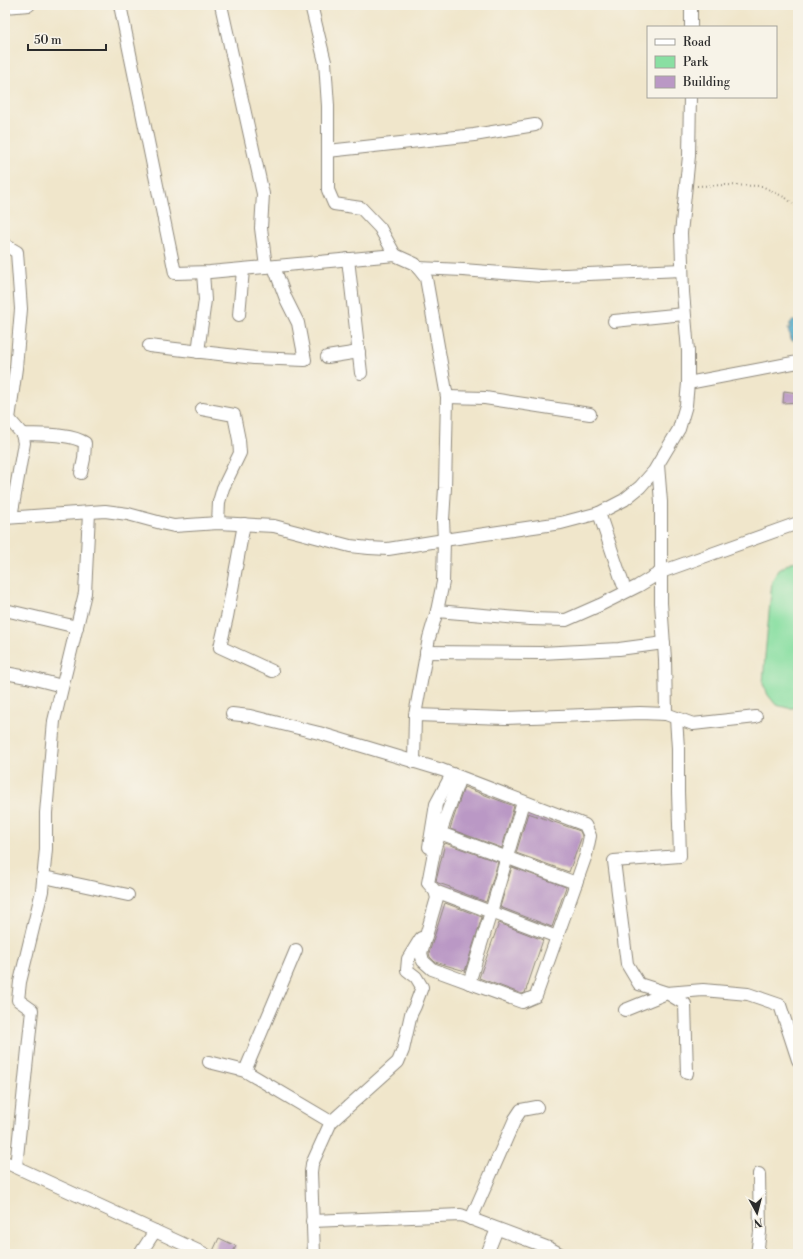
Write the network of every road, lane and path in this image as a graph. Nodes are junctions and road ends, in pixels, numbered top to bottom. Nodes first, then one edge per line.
1 (29, 5) edge
2 (120, 5) edge
3 (221, 5) edge
4 (311, 5) edge
5 (691, 5) edge
6 (5, 8) edge
7 (691, 26) edge
8 (690, 98) edge
9 (535, 125) dead end
10 (328, 151) junction
11 (686, 186) junction
12 (798, 208) edge
13 (5, 246) edge
14 (395, 254) junction
15 (348, 259) junction
16 (270, 267) junction
17 (418, 268) junction
18 (243, 270) junction
19 (682, 270) junction
20 (203, 273) junction
21 (684, 314) junction
22 (238, 315) dead end
23 (614, 321) dead end
24 (149, 346) dead end
25 (198, 352) junction
26 (359, 352) junction
27 (327, 357) dead end
28 (798, 362) edge
29 (361, 373) dead end
30 (688, 383) junction
31 (447, 397) junction
32 (202, 409) dead end
33 (590, 414) dead end
34 (7, 419) edge
35 (22, 434) junction
36 (658, 465) junction
37 (81, 473) dead end
38 (89, 513) junction
39 (599, 513) junction
40 (8, 517) edge
41 (218, 523) junction
42 (798, 523) edge
43 (244, 524) junction
44 (444, 540) junction
45 (662, 572) junction
46 (623, 584) dead end
47 (5, 610) edge
48 (437, 611) junction
49 (77, 626) junction
50 (664, 644) junction
51 (426, 652) junction
52 (272, 672) dead end
53 (5, 673) edge
54 (62, 686) junction
55 (232, 714) dead end
56 (415, 715) junction
57 (671, 716) junction
58 (756, 716) dead end
59 (414, 762) junction
60 (456, 776) junction
61 (523, 802) junction
62 (440, 833) junction
63 (506, 857) junction
64 (44, 877) junction
65 (576, 883) junction
66 (434, 891) junction
67 (128, 895) dead end
68 (491, 912) junction
69 (557, 937) junction
70 (296, 950) dead end
71 (469, 983) junction
72 (667, 993) junction
73 (625, 1010) dead end
74 (798, 1060) edge
75 (209, 1062) dead end
76 (245, 1071) junction
77 (687, 1073) dead end
78 (537, 1107) dead end
79 (331, 1122) junction
80 (5, 1162) edge
81 (16, 1167) junction
82 (759, 1174) dead end
83 (471, 1219) junction
84 (312, 1221) junction
85 (497, 1229) junction
86 (155, 1231) junction
87 (140, 1254) edge
88 (206, 1254) edge
89 (314, 1254) edge
90 (487, 1254) edge
91 (560, 1254) edge
92 (757, 1254) edge

1 - 6 street
2 - 20 street
3 - 16 street
4 - 10 street
5 - 7 street
8 - 11 street
9 - 10 street
10 - 14 street
11 - 12 path
11 - 19 street
13 - 34 street
14 - 15 street
14 - 17 street
15 - 16 street
15 - 26 street
16 - 18 street
16 - 25 street
17 - 19 street
17 - 31 street
18 - 20 street
18 - 22 street
19 - 21 street
20 - 25 street
21 - 23 street
21 - 30 street
24 - 25 street
26 - 27 street
26 - 29 street
28 - 30 street
30 - 36 street
31 - 33 street
31 - 44 street
32 - 41 street
34 - 35 street
35 - 37 street
35 - 40 street
36 - 39 street
36 - 45 street
38 - 40 street
38 - 41 street
38 - 49 street
39 - 44 street
39 - 46 street
41 - 43 street
42 - 45 street
43 - 44 street
43 - 52 street
44 - 48 street
45 - 48 street
45 - 50 street
47 - 49 street
48 - 51 street
49 - 54 street
50 - 51 street
50 - 57 street
51 - 56 street
53 - 54 street
54 - 64 street
55 - 59 street
56 - 57 street
56 - 59 street
57 - 58 street
57 - 72 street
59 - 60 street
60 - 61 street
60 - 62 street
60 - 79 street
61 - 63 street
61 - 65 street
62 - 63 street
62 - 66 street
63 - 65 street
63 - 68 street
64 - 67 street
64 - 81 street
65 - 69 street
66 - 68 street
66 - 71 street
68 - 69 street
68 - 71 street
69 - 71 street
70 - 76 street
72 - 73 street
72 - 74 street
72 - 77 street
75 - 76 street
76 - 79 street
78 - 83 street
79 - 84 street
80 - 81 street
81 - 86 street
82 - 92 street
83 - 84 street
83 - 85 street
84 - 89 street
85 - 90 street
85 - 91 street
86 - 87 street
86 - 88 street

